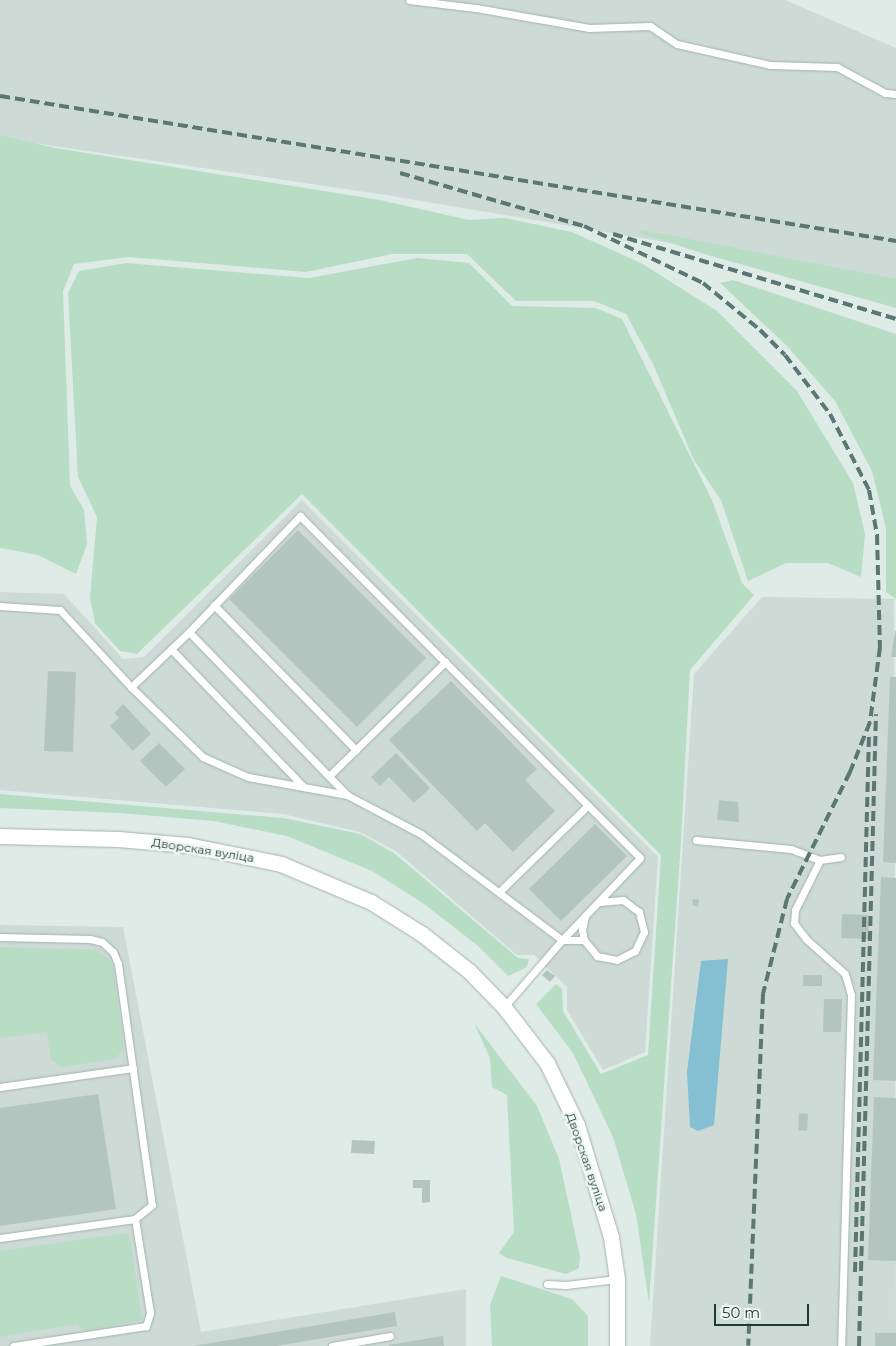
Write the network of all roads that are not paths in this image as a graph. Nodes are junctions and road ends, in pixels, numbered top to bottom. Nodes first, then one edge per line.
1 (409, 0) edge
2 (896, 94) edge
3 (214, 605) junction
4 (0, 606) edge
5 (188, 632) junction
6 (171, 649) junction
7 (445, 662) junction
8 (132, 687) junction
9 (356, 750) junction
10 (329, 776) junction
11 (304, 787) junction
12 (347, 796) junction
13 (588, 805) junction
14 (0, 836) edge
15 (696, 840) dead end
16 (841, 857) dead end
17 (820, 860) junction
18 (499, 892) junction
19 (595, 904) junction
20 (588, 911) junction
21 (0, 936) edge
22 (562, 940) junction
23 (584, 940) junction
24 (504, 1007) junction
25 (133, 1068) junction
26 (0, 1086) edge
27 (134, 1219) junction
28 (0, 1238) edge
29 (617, 1279) junction
30 (547, 1284) dead end
31 (390, 1336) dead end
32 (14, 1346) edge
33 (332, 1346) edge
34 (618, 1346) edge
35 (841, 1346) edge

1 - 2 lane
3 - 5 lane
3 - 7 lane
3 - 9 lane
4 - 8 lane
5 - 6 lane
5 - 10 lane
6 - 8 lane
6 - 11 lane
7 - 9 lane
7 - 13 lane
8 - 11 lane
9 - 10 lane
10 - 12 lane
11 - 12 lane
12 - 18 lane
13 - 18 lane
13 - 19 lane
14 - 24 street, Дворская вуліца
15 - 17 lane
16 - 17 lane
17 - 35 lane
18 - 22 lane
19 - 20 lane
19 - 23 lane
20 - 22 lane
20 - 23 lane
21 - 25 lane
22 - 23 lane
22 - 24 lane
24 - 29 street, Дворская вуліца
25 - 26 lane
25 - 27 lane
27 - 28 lane
27 - 32 lane
29 - 30 lane
29 - 34 street, Дворская вуліца
31 - 33 lane

